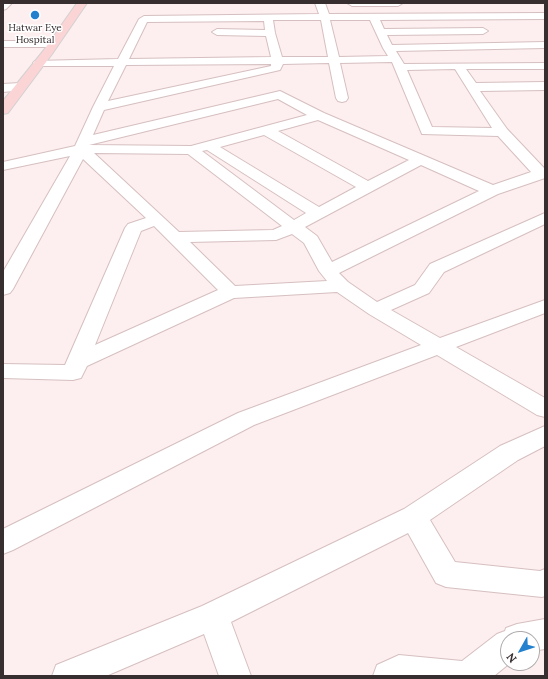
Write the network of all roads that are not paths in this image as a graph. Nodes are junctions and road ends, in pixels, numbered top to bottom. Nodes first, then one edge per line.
1 (7, 3) edge
2 (74, 3) edge
3 (82, 3) edge
4 (317, 3) edge
5 (328, 3) edge
6 (343, 3) edge
7 (398, 3) edge
8 (3, 7) edge
9 (528, 7) dead end
10 (544, 12) edge
11 (70, 15) junction
12 (325, 16) junction
13 (374, 16) junction
14 (268, 17) junction
15 (493, 24) dead end
16 (545, 24) edge
17 (484, 30) dead end
18 (206, 32) dead end
19 (270, 32) junction
20 (381, 32) junction
21 (3, 44) edge
22 (48, 44) junction
23 (545, 45) edge
24 (388, 48) junction
25 (334, 60) junction
26 (176, 61) junction
27 (278, 61) junction
28 (122, 62) junction
29 (39, 63) junction
30 (398, 63) junction
31 (458, 66) junction
32 (545, 66) edge
33 (545, 86) edge
34 (12, 88) edge
35 (473, 88) junction
36 (168, 93) junction
37 (3, 98) edge
38 (342, 98) dead end
39 (99, 107) junction
40 (3, 110) edge
41 (200, 115) junction
42 (319, 116) junction
43 (266, 130) junction
44 (502, 132) junction
45 (82, 145) junction
46 (208, 145) junction
47 (191, 150) junction
48 (420, 160) junction
49 (3, 166) edge
50 (543, 173) edge
51 (367, 187) junction
52 (492, 191) junction
53 (319, 214) junction
54 (545, 218) edge
55 (157, 219) junction
56 (294, 227) junction
57 (175, 237) junction
58 (328, 271) junction
59 (341, 286) junction
60 (3, 289) edge
61 (230, 292) junction
62 (545, 306) edge
63 (376, 310) junction
64 (436, 346) junction
65 (79, 361) junction
66 (3, 371) edge
67 (545, 409) edge
68 (545, 434) edge
69 (414, 517) junction
70 (3, 542) edge
71 (545, 582) edge
72 (213, 616) junction
73 (500, 651) edge
74 (68, 676) edge
75 (235, 676) edge
76 (389, 676) edge
77 (460, 676) edge
78 (468, 676) edge

1 - 8 street
2 - 11 main road
3 - 11 main road
4 - 5 street
4 - 12 street
6 - 7 street
9 - 10 street
10 - 13 street
11 - 22 main road
12 - 13 street
12 - 14 street
12 - 25 street
13 - 20 street
14 - 19 street
14 - 28 street
15 - 16 street
17 - 20 street
18 - 19 street
19 - 27 street
20 - 24 street
21 - 22 street
22 - 29 main road
22 - 34 main road
23 - 24 street
24 - 30 street
25 - 27 street
25 - 30 street
25 - 38 street
26 - 27 street
26 - 28 street
26 - 36 street
27 - 36 street
28 - 29 street
28 - 39 street
29 - 34 main road
30 - 31 street
30 - 44 street
31 - 32 street
31 - 35 street
33 - 35 street
34 - 37 main road
34 - 40 main road
35 - 44 street
36 - 39 street
36 - 41 street
39 - 45 street
41 - 42 street
41 - 45 street
42 - 43 street
42 - 48 street
43 - 46 street
43 - 51 street
44 - 50 street
45 - 47 street
45 - 49 street
45 - 55 street
45 - 60 street
46 - 47 street
46 - 53 street
47 - 56 street
48 - 51 street
48 - 52 street
50 - 52 street
51 - 53 street
52 - 58 street
53 - 56 street
54 - 63 street
55 - 57 street
55 - 65 street
56 - 57 street
56 - 58 street
57 - 61 street
58 - 59 street
59 - 61 street
59 - 63 street
61 - 65 street
62 - 64 street
63 - 64 street
64 - 67 street
64 - 70 street
65 - 66 street
68 - 69 street
69 - 71 street
69 - 72 street
72 - 74 street
72 - 75 street
73 - 78 street
76 - 77 street

